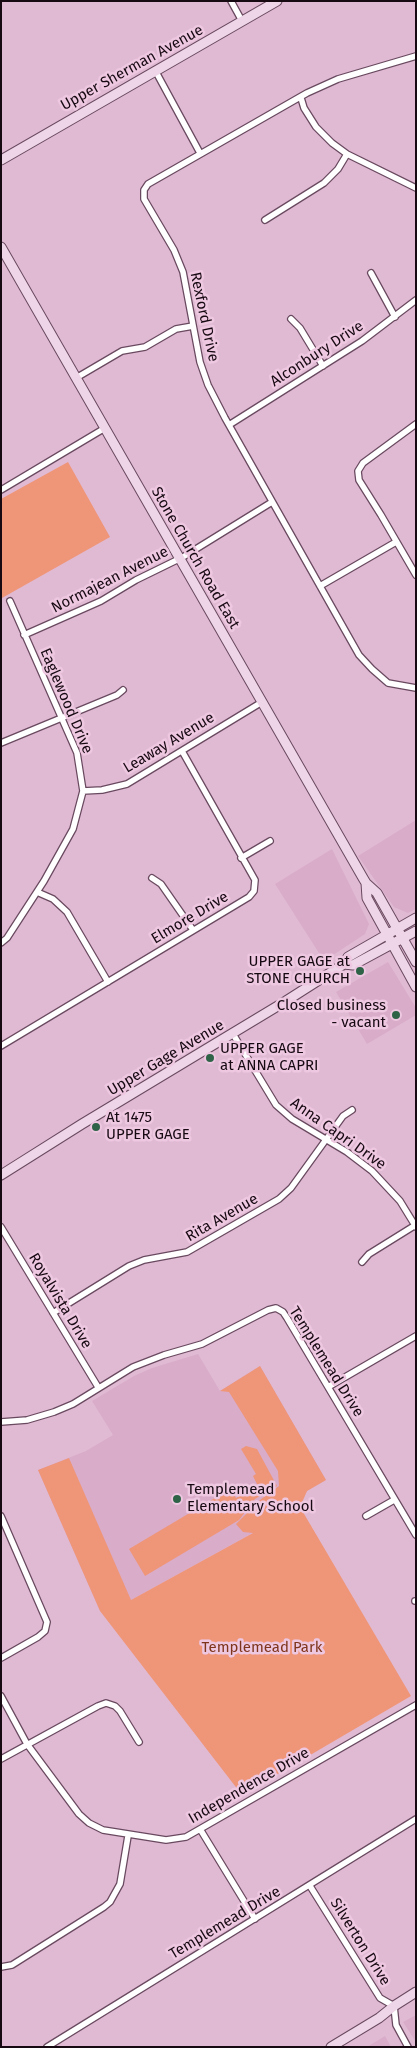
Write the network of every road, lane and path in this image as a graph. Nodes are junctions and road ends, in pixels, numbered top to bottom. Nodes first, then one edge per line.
1 (231, 1) edge
2 (277, 1) edge
3 (242, 21) junction
4 (415, 57) edge
5 (156, 72) junction
6 (301, 98) junction
7 (200, 153) junction
8 (347, 154) junction
9 (1, 160) edge
10 (416, 188) edge
11 (266, 220) dead end
12 (1, 247) edge
13 (371, 273) dead end
14 (416, 300) edge
15 (395, 317) junction
16 (292, 319) dead end
17 (193, 326) junction
18 (323, 366) junction
19 (76, 378) junction
20 (416, 424) edge
21 (229, 425) junction
22 (105, 428) junction
23 (1, 490) edge
24 (272, 502) junction
25 (396, 542) junction
26 (180, 558) junction
27 (416, 575) edge
28 (320, 586) junction
29 (10, 601) dead end
30 (24, 635) junction
31 (416, 688) edge
32 (123, 690) dead end
33 (262, 702) junction
34 (62, 718) junction
35 (1, 743) edge
36 (182, 752) junction
37 (83, 791) junction
38 (270, 841) dead end
39 (241, 858) junction
40 (152, 878) dead end
41 (366, 883) junction
42 (37, 892) junction
43 (416, 918) edge
44 (397, 929) junction
45 (193, 930) junction
46 (416, 931) edge
47 (387, 934) junction
48 (403, 938) junction
49 (1, 942) edge
50 (392, 944) junction
51 (416, 962) edge
52 (344, 964) junction
53 (108, 982) junction
54 (416, 987) edge
55 (233, 1034) junction
56 (1, 1046) edge
57 (352, 1110) dead end
58 (326, 1139) junction
59 (1, 1175) edge
60 (1, 1227) edge
61 (415, 1227) edge
62 (362, 1262) dead end
63 (53, 1313) junction
64 (416, 1336) edge
65 (98, 1387) junction
66 (328, 1387) junction
67 (1, 1422) edge
68 (394, 1500) junction
69 (1, 1516) edge
70 (366, 1516) dead end
71 (416, 1535) edge
72 (1, 1658) edge
73 (1, 1696) edge
74 (416, 1704) edge
75 (140, 1742) dead end
76 (28, 1745) junction
77 (1, 1759) edge
78 (416, 1819) edge
79 (200, 1829) junction
80 (128, 1836) junction
81 (310, 1886) junction
82 (256, 1919) junction
83 (1, 1966) edge
84 (416, 1992) edge
85 (394, 2006) junction
86 (47, 2047) edge
87 (331, 2047) edge
88 (408, 2047) edge

1 - 3 street
2 - 3 main road, Upper Sherman Avenue
3 - 5 main road, Upper Sherman Avenue
4 - 6 street, Rexford Drive
5 - 7 street
5 - 9 main road, Upper Sherman Avenue
6 - 7 street, Rexford Drive
6 - 8 street
7 - 17 street, Rexford Drive
8 - 10 street
8 - 11 street
12 - 19 main road, Stone Church Road East
13 - 15 street
14 - 15 street, Alconbury Drive
15 - 18 street, Alconbury Drive
16 - 18 street
17 - 19 street
17 - 21 street, Rexford Drive
18 - 21 street, Alconbury Drive
19 - 22 main road, Stone Church Road East
20 - 25 street
21 - 24 street, Rexford Drive
22 - 23 street
22 - 26 main road, Stone Church Road East
24 - 26 street, Normajean Avenue
24 - 28 street, Rexford Drive
25 - 27 street
25 - 28 street
26 - 30 street, Normajean Avenue
26 - 33 main road, Stone Church Road East
28 - 31 street, Rexford Drive
29 - 30 street, Eaglewood Drive
30 - 34 street, Eaglewood Drive
32 - 34 street
33 - 36 street, Leaway Avenue
33 - 41 main road, Stone Church Road East
34 - 35 street
34 - 37 street, Eaglewood Drive
36 - 37 street, Leaway Avenue
36 - 39 street, Elmore Drive
37 - 42 street, Eaglewood Drive
38 - 39 street
39 - 45 street, Elmore Drive
40 - 45 street
41 - 44 main road, Stone Church Road East
41 - 47 main road, Stone Church Road East
42 - 49 street, Eaglewood Drive
42 - 53 street
43 - 44 main road, Upper Gage Avenue
44 - 47 main road, Upper Gage Avenue
44 - 48 main road, Stone Church Road East
45 - 53 street, Elmore Drive
46 - 48 main road, Upper Gage Avenue
47 - 50 main road, Stone Church Road East
47 - 52 main road, Upper Gage Avenue
48 - 50 main road, Upper Gage Avenue
48 - 51 main road, Stone Church Road East
50 - 52 main road, Upper Gage Avenue
50 - 54 main road, Stone Church Road East
52 - 55 main road, Upper Gage Avenue
53 - 56 street, Elmore Drive
55 - 58 street, Anna Capri Drive
55 - 59 main road, Upper Gage Avenue
57 - 58 street, Rita Avenue
58 - 61 street, Anna Capri Drive
58 - 63 street, Rita Avenue
60 - 63 street, Royalvista Drive
61 - 62 street
63 - 65 street, Royalvista Drive
64 - 66 street
65 - 66 street, Templemead Drive
65 - 67 street, Templemead Drive
66 - 68 street, Templemead Drive
68 - 70 street
68 - 71 street, Templemead Drive
69 - 72 street
73 - 76 street, Independence Drive
74 - 79 street, Independence Drive
75 - 76 street
76 - 77 street
76 - 80 street, Independence Drive
78 - 81 street, Templemead Drive
79 - 80 street, Independence Drive
79 - 82 street
80 - 83 street
81 - 82 street, Templemead Drive
81 - 85 street, Silverton Drive
82 - 86 street, Templemead Drive
84 - 85 main road
85 - 87 main road
85 - 88 street

